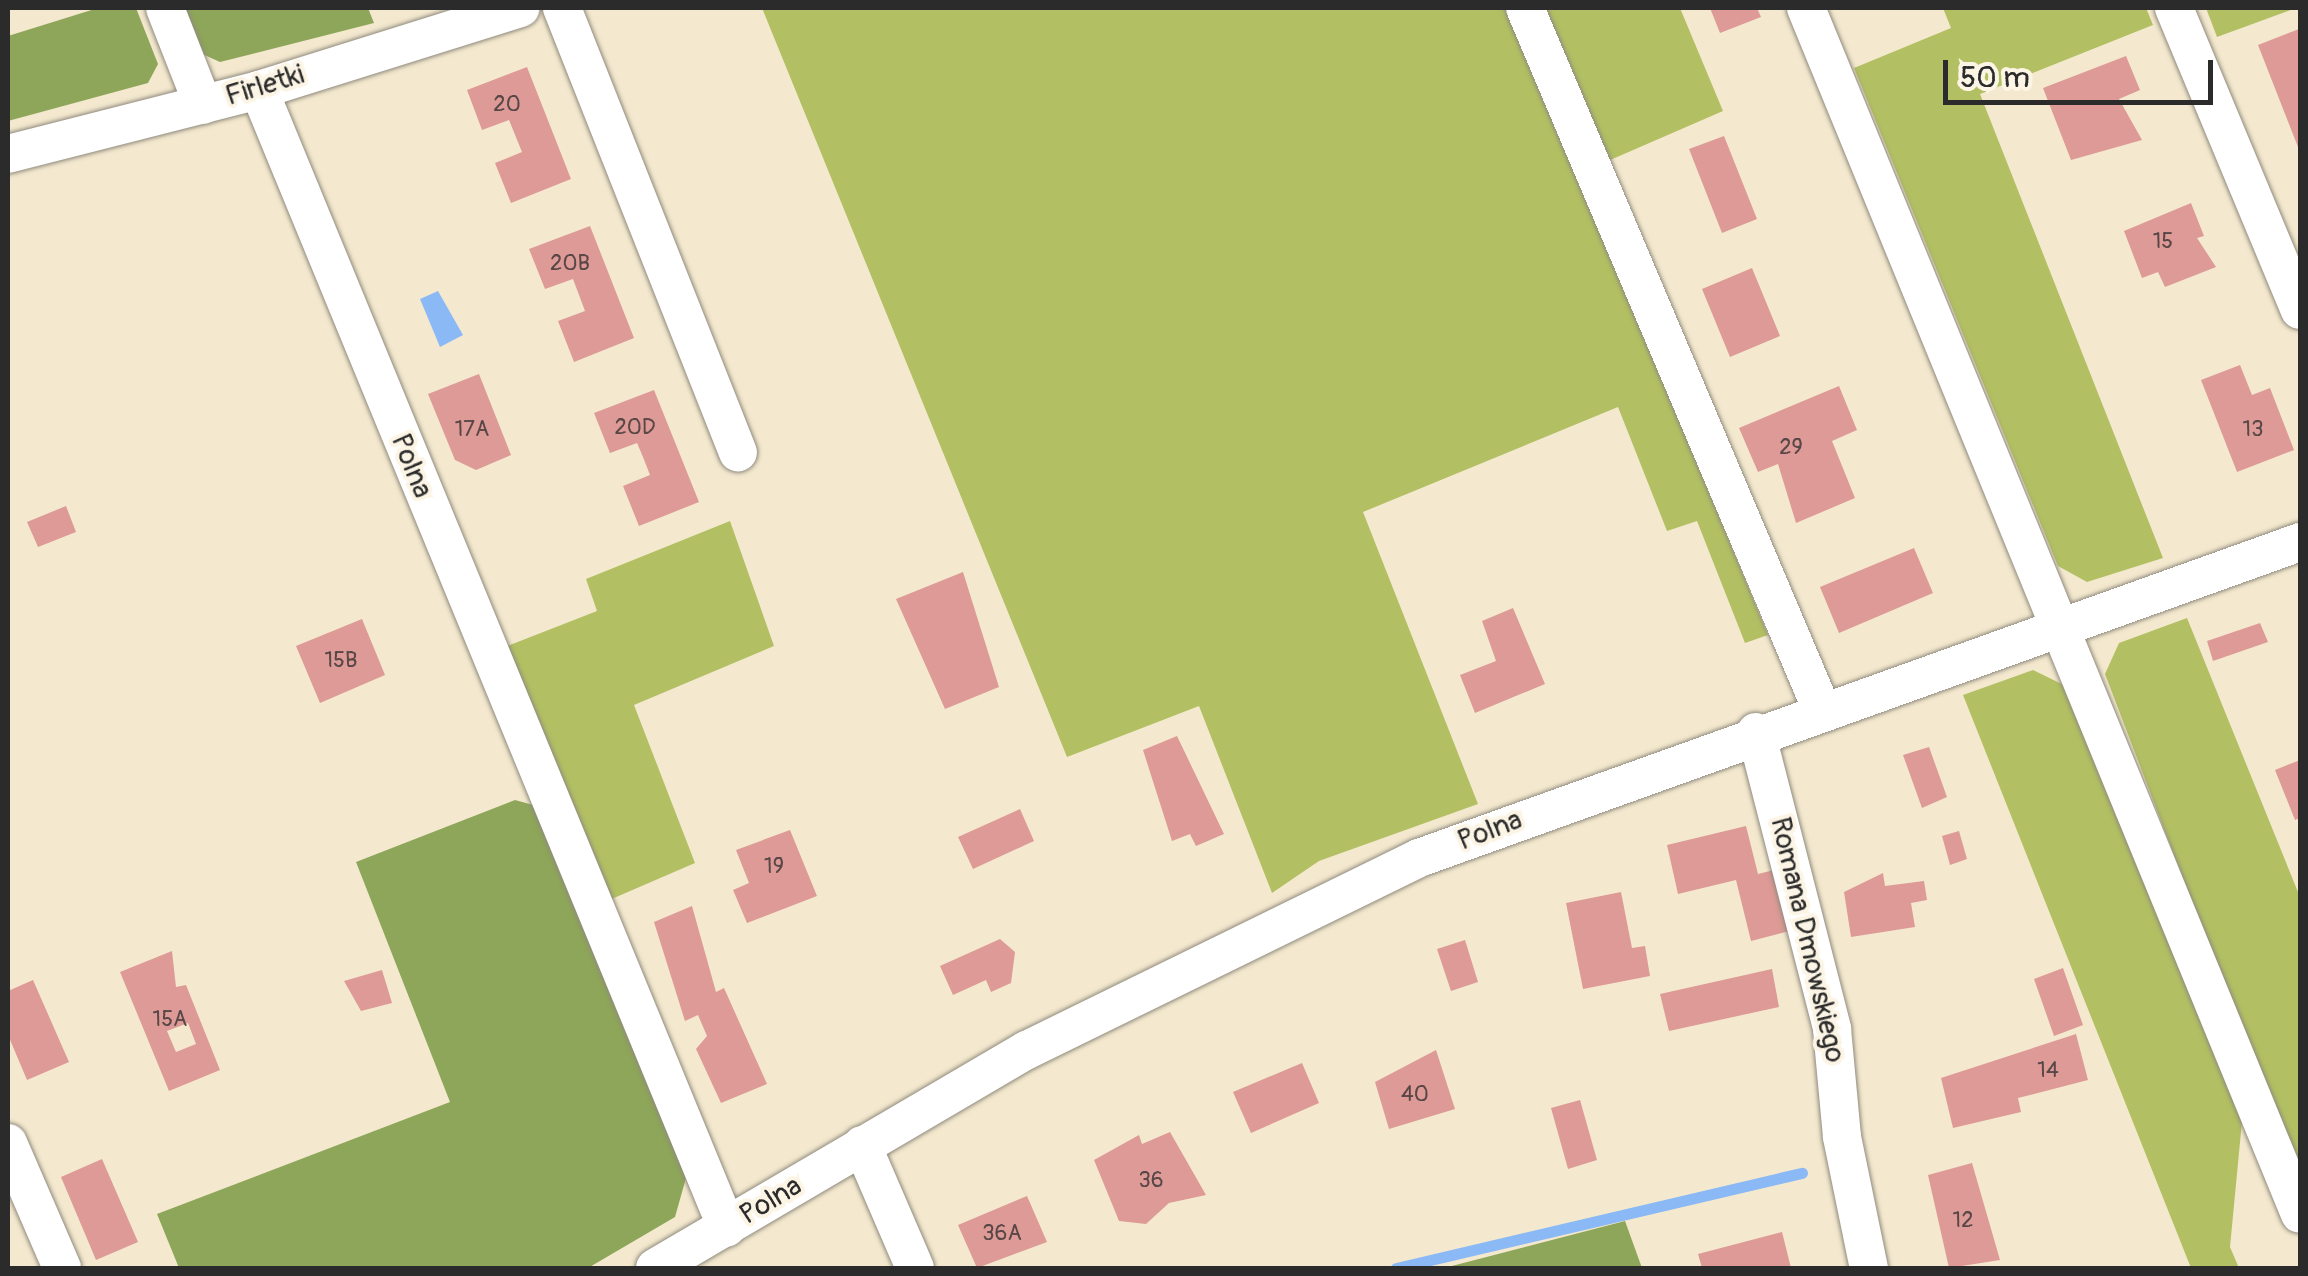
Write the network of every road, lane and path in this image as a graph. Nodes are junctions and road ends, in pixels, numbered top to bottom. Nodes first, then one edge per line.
1 (165, 8) edge
2 (520, 8) edge
3 (562, 8) edge
4 (1524, 8) edge
5 (1806, 8) edge
6 (2174, 8) edge
7 (259, 90) junction
8 (203, 105) junction
9 (8, 154) edge
10 (2300, 310) edge
11 (738, 452) dead end
12 (2300, 542) edge
13 (2060, 622) junction
14 (1822, 708) junction
15 (1756, 732) junction
16 (8, 1144) edge
17 (862, 1145) junction
18 (2300, 1214) edge
19 (727, 1228) junction
20 (62, 1268) edge
21 (654, 1268) edge
22 (915, 1268) edge
23 (1869, 1268) edge

1 - 8 street
2 - 7 street, Firletki
3 - 11 street
4 - 14 street
5 - 13 street
6 - 10 street
7 - 8 street, Firletki
7 - 19 street, Polna
8 - 9 street, Firletki
12 - 13 street, Polna
13 - 14 street, Polna
13 - 18 street
14 - 15 street, Polna
15 - 17 street, Polna
15 - 23 street, Romana Dmowskiego
16 - 20 street
17 - 19 street, Polna
17 - 22 street
19 - 21 street, Polna

